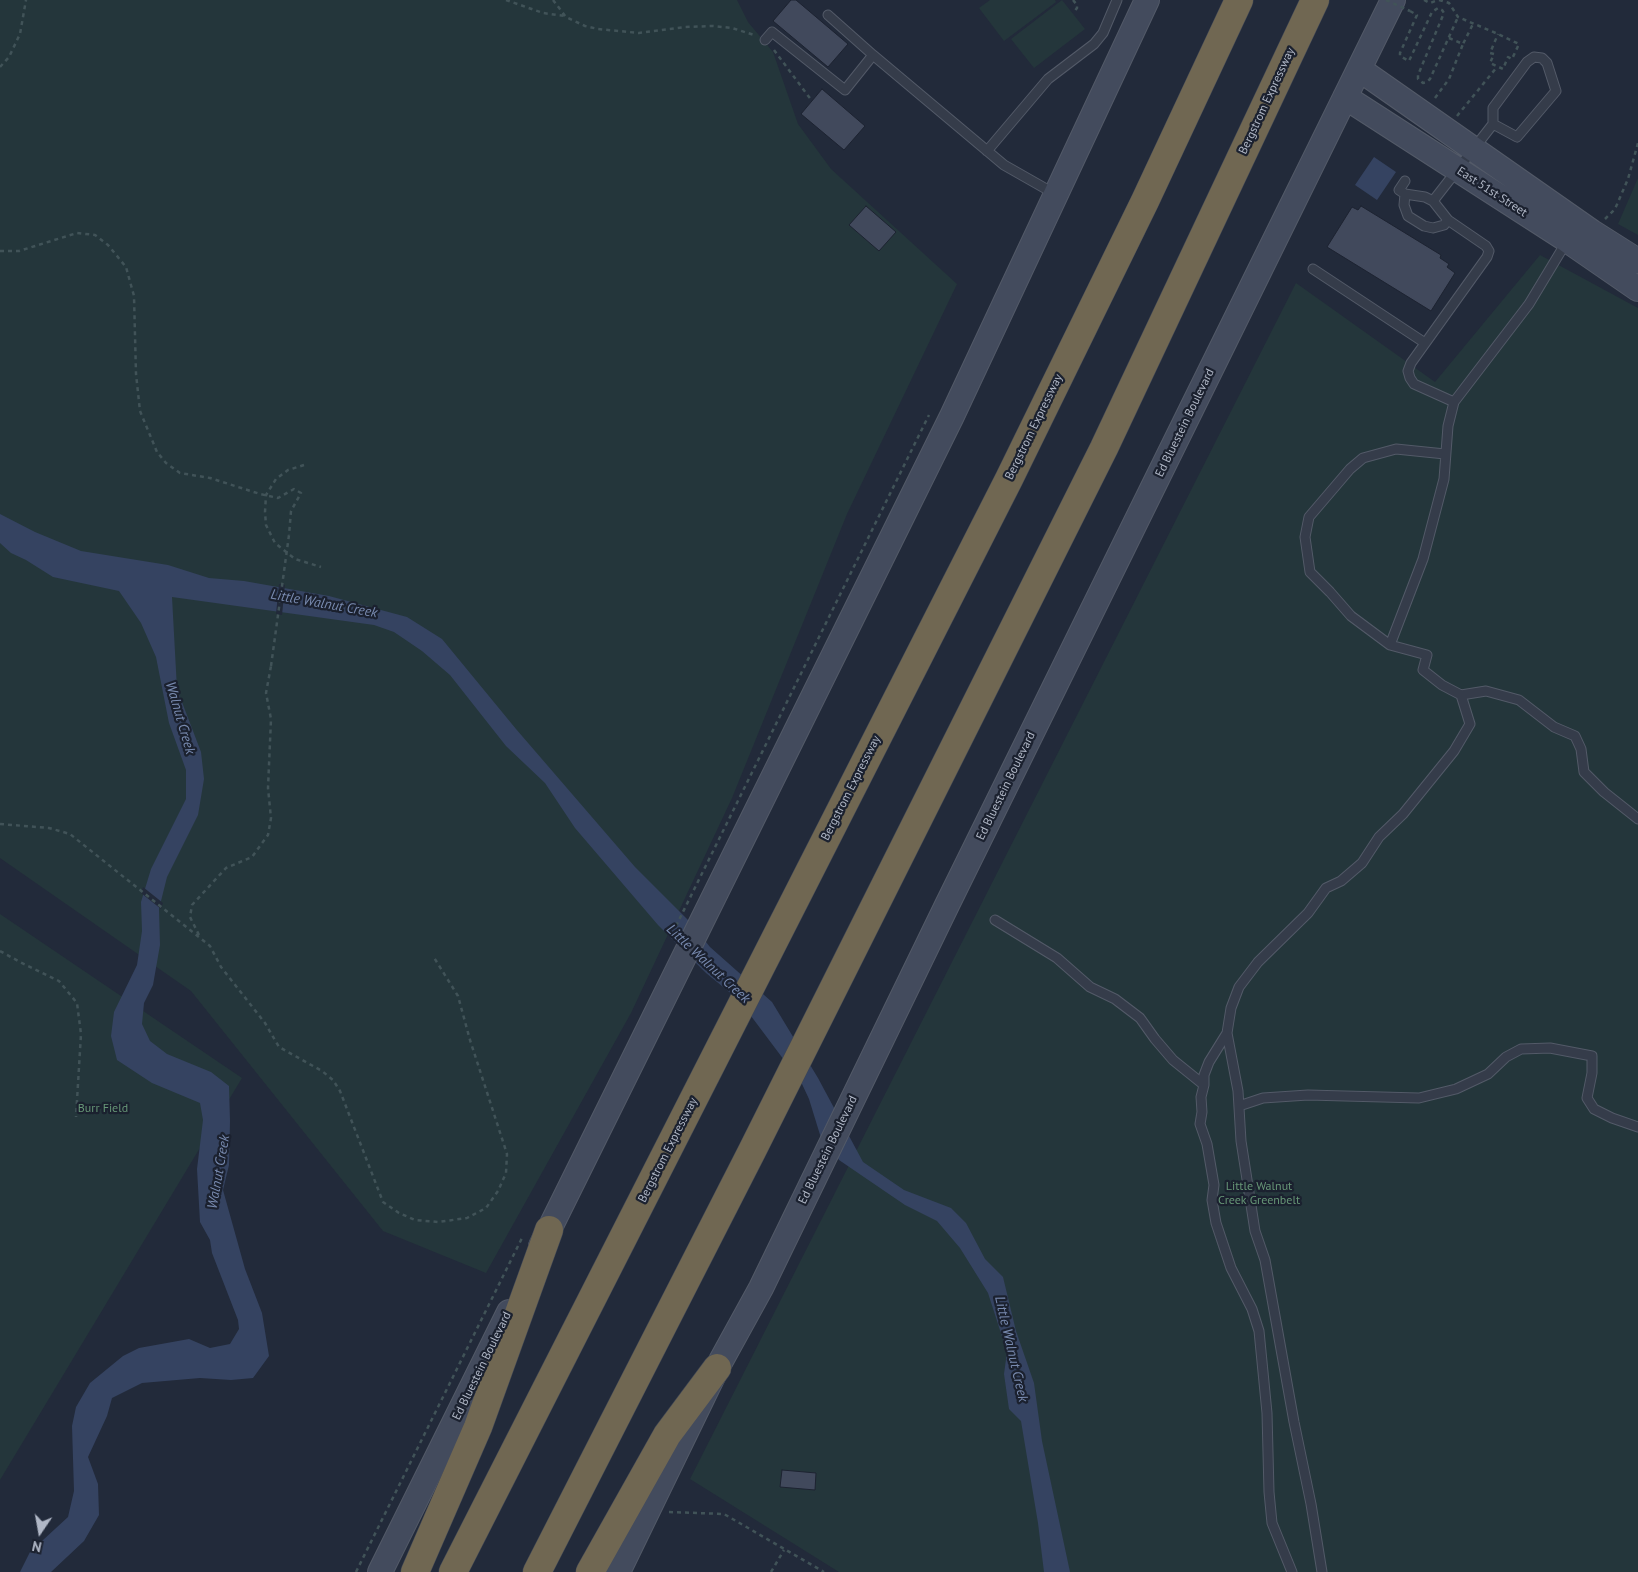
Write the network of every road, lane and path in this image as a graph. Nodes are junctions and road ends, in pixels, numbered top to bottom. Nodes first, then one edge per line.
1 (26, 0) edge
2 (506, 0) edge
3 (553, 0) edge
4 (1073, 0) edge
5 (1117, 0) edge
6 (1220, 0) edge
7 (1239, 0) edge
8 (1315, 0) edge
9 (1386, 0) edge
10 (1424, 0) edge
11 (1438, 0) edge
12 (1143, 4) edge
13 (1402, 6) edge
14 (1074, 12) dead end
15 (828, 15) dead end
16 (1458, 16) junction
17 (566, 17) junction
18 (1473, 23) junction
19 (1498, 34) junction
20 (1449, 38) junction
21 (765, 40) junction
22 (1463, 44) junction
23 (873, 55) junction
24 (1497, 66) junction
25 (0, 67) edge
26 (1359, 69) junction
27 (1345, 97) junction
28 (812, 101) dead end
29 (1430, 104) dead end
30 (1493, 124) junction
31 (1180, 127) junction
32 (1460, 135) junction
33 (1638, 143) edge
34 (987, 151) junction
35 (1449, 164) junction
36 (1405, 181) dead end
37 (1405, 194) junction
38 (1057, 195) junction
39 (1433, 201) junction
40 (1448, 220) junction
41 (1592, 232) junction
42 (1567, 240) junction
43 (0, 251) edge
44 (1638, 261) edge
45 (1313, 269) dead end
46 (1638, 289) edge
47 (1425, 344) junction
48 (1454, 402) junction
49 (929, 414) dead end
50 (1445, 454) junction
51 (304, 465) dead end
52 (266, 495) junction
53 (321, 567) dead end
54 (1390, 645) junction
55 (1461, 695) junction
56 (1638, 819) edge
57 (0, 824) edge
58 (720, 838) dead end
59 (995, 920) dead end
60 (200, 937) junction
61 (0, 950) edge
62 (433, 956) dead end
63 (1227, 1033) junction
64 (1204, 1085) junction
65 (1239, 1106) junction
66 (76, 1117) dead end
67 (1638, 1127) edge
68 (549, 1230) junction
69 (522, 1237) dead end
70 (717, 1368) junction
71 (670, 1512) dead end
72 (785, 1549) junction
73 (356, 1572) edge
74 (380, 1572) edge
75 (415, 1572) edge
76 (454, 1572) edge
77 (537, 1572) edge
78 (590, 1572) edge
79 (618, 1572) edge
80 (771, 1572) edge
81 (824, 1572) edge
82 (1292, 1572) edge
83 (1322, 1572) edge

1 - 25 path
2 - 17 path
3 - 17 path
4 - 14 path
5 - 34 lane
6 - 31 highway
7 - 31 highway, Bergstrom Expressway
8 - 77 highway, Bergstrom Expressway
9 - 13 path, bridge
10 - 11 path
11 - 16 path
12 - 38 main road, Ed Bluestein Boulevard
13 - 20 path
13 - 26 main road, Ed Bluestein Boulevard
15 - 23 lane
16 - 18 path
16 - 20 path
17 - 21 path
18 - 19 path
18 - 22 path
19 - 24 path
19 - 24 path
20 - 22 path
21 - 23 lane
21 - 28 path
22 - 29 path
23 - 34 lane
24 - 32 path
26 - 27 main road, Ed Bluestein Boulevard
26 - 32 main road, East 51st Street
27 - 35 main road, East 51st Street
27 - 70 main road, Ed Bluestein Boulevard
30 - 30 lane
30 - 32 lane
31 - 76 highway, Bergstrom Expressway
32 - 35 main road
32 - 41 main road, East 51st Street
33 - 41 path
34 - 38 lane
35 - 39 lane
35 - 42 main road, East 51st Street
36 - 37 lane
37 - 39 lane
37 - 40 lane
38 - 68 main road, Ed Bluestein Boulevard
39 - 40 lane
40 - 47 lane
41 - 42 main road
41 - 44 main road, East 51st Street
42 - 46 main road, East 51st Street
42 - 48 lane
43 - 52 path
45 - 47 lane
47 - 48 lane
48 - 50 lane
49 - 58 path
50 - 54 lane
50 - 54 lane
51 - 52 path
52 - 53 path
52 - 60 path, bridge
54 - 55 lane
55 - 56 lane
55 - 63 lane
57 - 60 path
59 - 64 lane
60 - 62 path
61 - 66 path
63 - 64 lane
63 - 65 lane
64 - 82 lane
65 - 67 lane
65 - 83 lane
68 - 74 main road, Ed Bluestein Boulevard
68 - 75 highway
69 - 73 path
70 - 78 highway
70 - 79 main road, Ed Bluestein Boulevard
71 - 72 path
72 - 80 path
72 - 81 path

